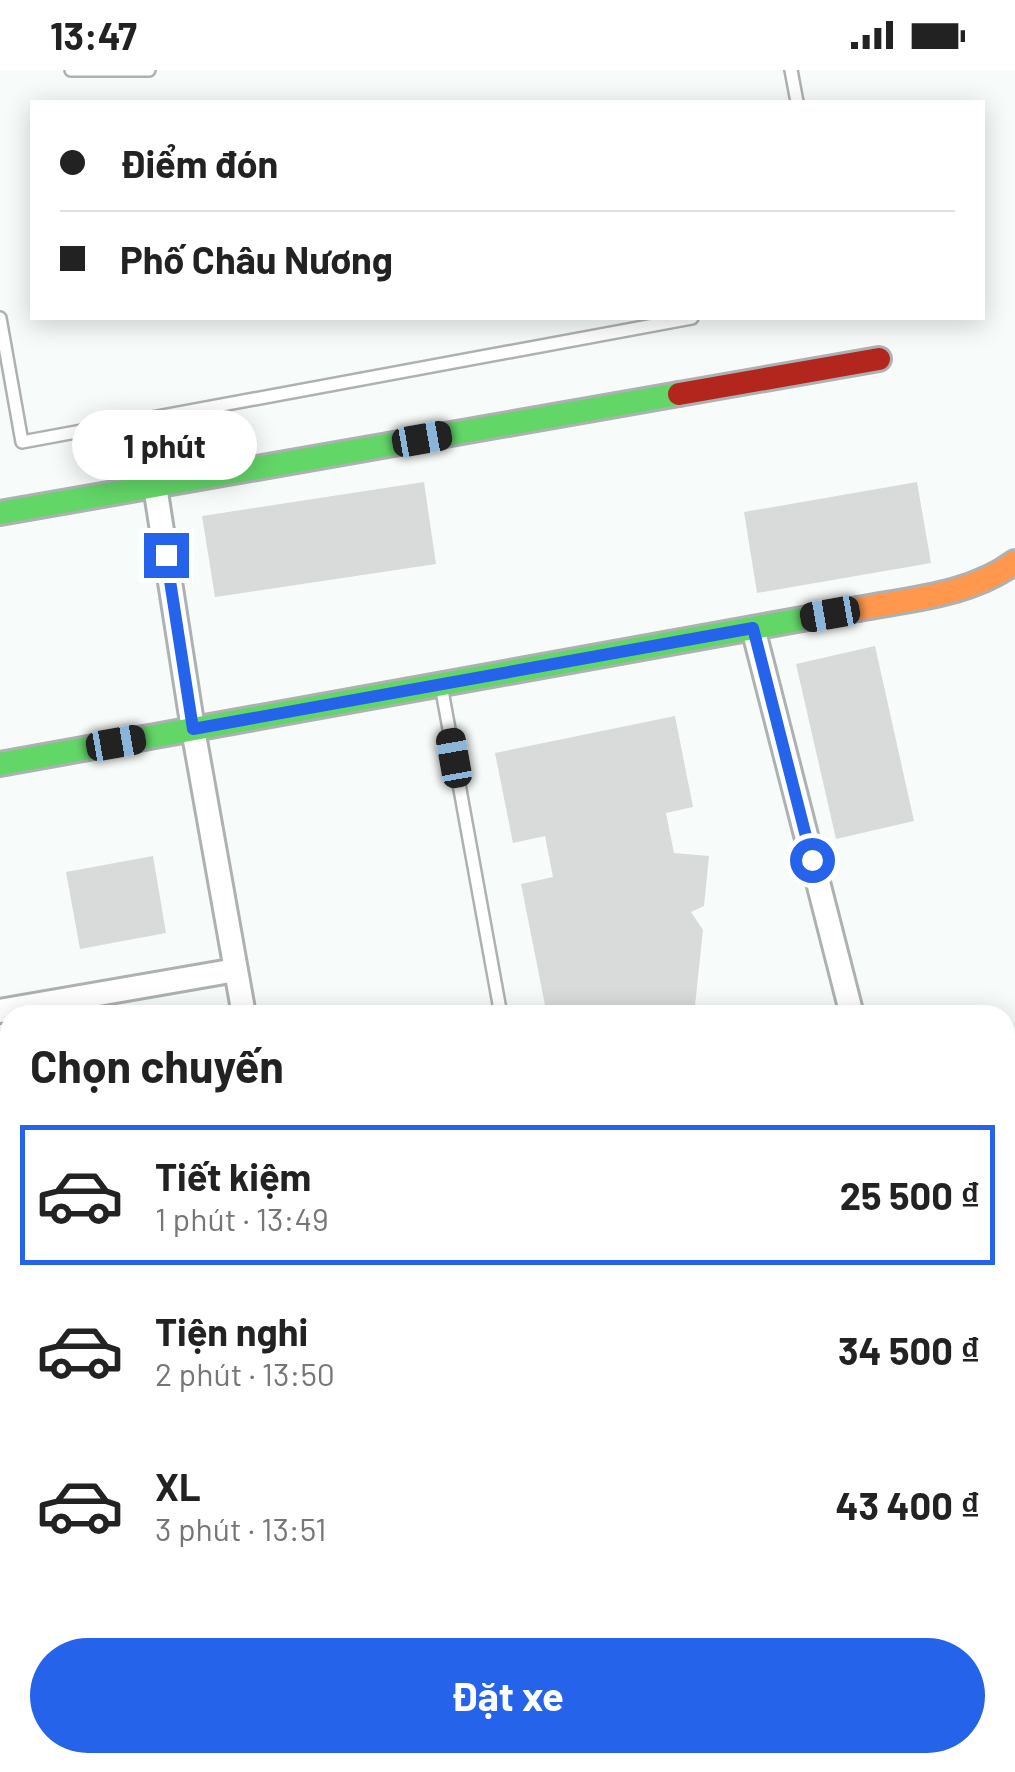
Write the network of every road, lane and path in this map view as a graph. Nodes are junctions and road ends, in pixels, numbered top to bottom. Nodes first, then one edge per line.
1 (71, 70) edge
2 (148, 70) edge
3 (792, 70) edge
4 (797, 100) edge
5 (0, 318) edge
6 (681, 320) edge
7 (879, 359) dead end
8 (156, 486) junction
9 (0, 513) edge
10 (1015, 562) edge
11 (753, 628) junction
12 (441, 684) junction
13 (193, 729) junction
14 (0, 764) edge
15 (236, 970) junction
16 (35, 1005) edge
17 (242, 1005) edge
18 (500, 1005) edge
19 (849, 1005) edge

1 - 2 lane
3 - 4 lane
5 - 6 lane
7 - 8 street
8 - 9 street
8 - 13 street
10 - 11 street
11 - 12 street
11 - 19 street
12 - 13 street
12 - 18 lane
13 - 14 street
13 - 15 street
15 - 16 street
15 - 17 street

